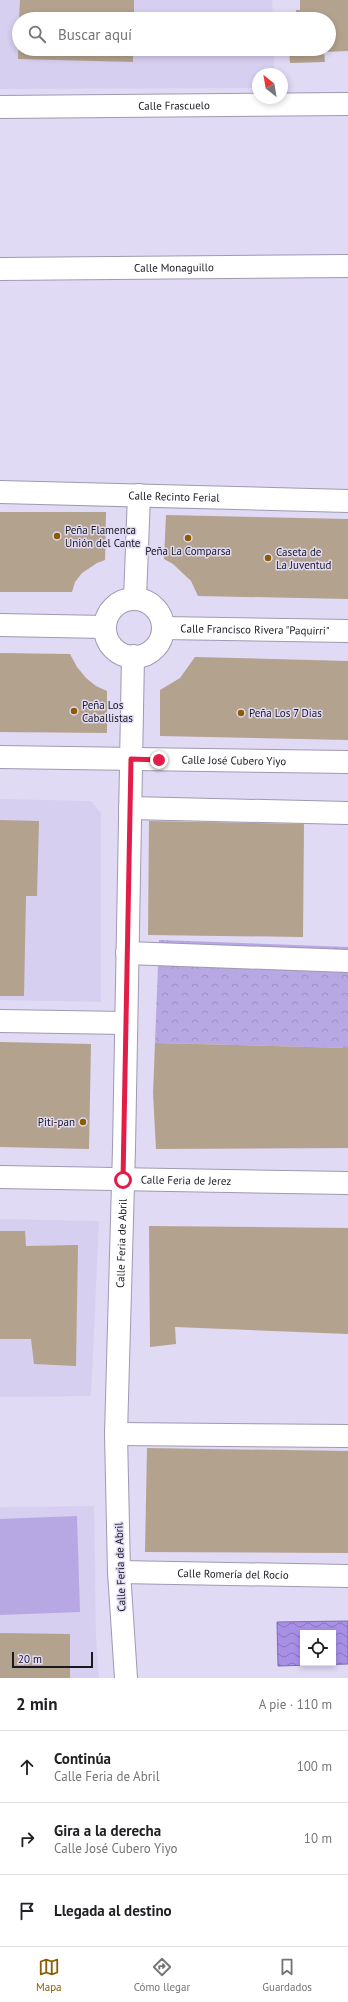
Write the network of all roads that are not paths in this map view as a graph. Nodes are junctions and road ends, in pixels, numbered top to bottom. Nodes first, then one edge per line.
1 (348, 104) edge
2 (0, 107) edge
3 (348, 266) edge
4 (0, 269) edge
5 (0, 492) edge
6 (140, 495) junction
7 (348, 501) edge
8 (135, 599) junction
9 (0, 625) edge
10 (105, 627) junction
11 (162, 628) junction
12 (348, 631) edge
13 (132, 656) junction
14 (0, 757) edge
15 (131, 759) junction
16 (348, 762) edge
17 (130, 808) junction
18 (348, 813) edge
19 (127, 953) junction
20 (348, 961) edge
21 (0, 1021) edge
22 (126, 1023) junction
23 (0, 1177) edge
24 (123, 1180) junction
25 (348, 1183) edge
26 (116, 1434) junction
27 (348, 1436) edge
28 (118, 1572) junction
29 (348, 1576) edge
30 (126, 1678) edge

1 - 2 street, Calle Frascuelo
3 - 4 street, Calle Monaguillo
5 - 6 street, Calle Recinto Ferial
6 - 7 street, Calle Recinto Ferial
6 - 8 street
8 - 10 street
8 - 11 street
9 - 10 street
10 - 13 street
11 - 12 street, Calle Francisco Rivera "Paquirri"
11 - 13 street
13 - 15 street, Calle Feria de Abril
14 - 15 street, Calle José Cubero Yiyo
15 - 16 street, Calle José Cubero Yiyo
15 - 17 street, Calle Feria de Abril
17 - 18 street
17 - 19 street, Calle Feria de Abril
19 - 20 street
19 - 22 street, Calle Feria de Abril
21 - 22 street
22 - 24 street, Calle Feria de Abril
23 - 24 street, Calle Feria de Jerez
24 - 25 street, Calle Feria de Jerez
24 - 26 street, Calle Feria de Abril
26 - 27 street
26 - 28 street, Calle Feria de Abril
28 - 29 street, Calle Romería del Rocío
28 - 30 street, Calle Feria de Abril

